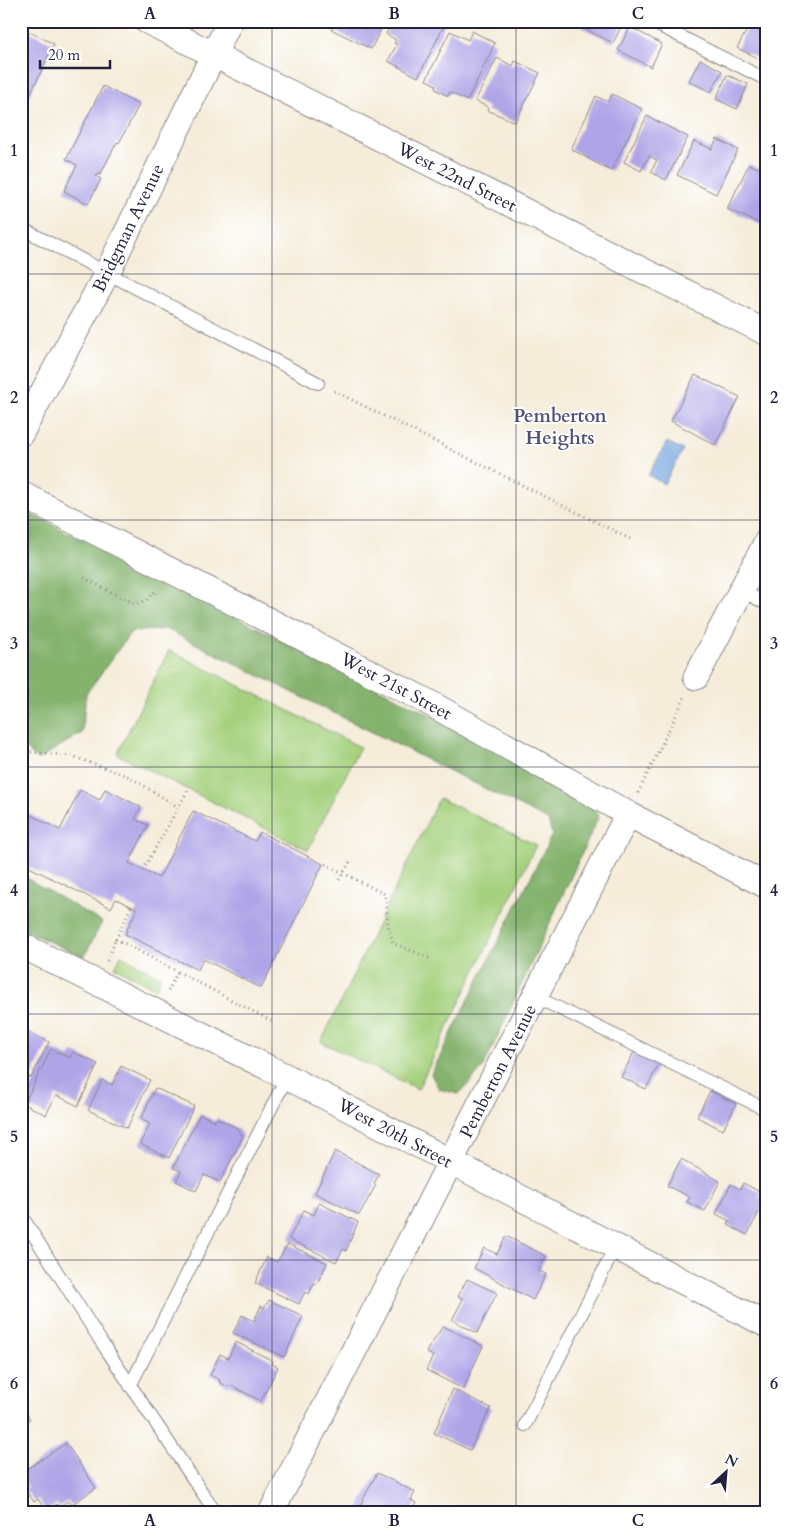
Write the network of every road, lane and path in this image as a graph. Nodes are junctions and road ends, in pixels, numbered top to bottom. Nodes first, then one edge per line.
1 (147, 21) edge
2 (230, 21) edge
3 (650, 21) edge
4 (213, 54) junction
5 (767, 80) edge
6 (21, 228) edge
7 (108, 272) junction
8 (767, 333) edge
9 (318, 383) joint
10 (21, 433) edge
11 (21, 494) edge
12 (630, 539) dead end
13 (767, 541) edge
14 (84, 578) dead end
15 (160, 586) dead end
16 (742, 591) junction
17 (767, 604) edge
18 (696, 677) joint
19 (21, 751) edge
20 (188, 790) dead end
21 (178, 807) junction
22 (628, 814) junction
23 (350, 862) dead end
24 (326, 864) dead end
25 (142, 870) dead end
26 (344, 873) junction
27 (339, 880) dead end
28 (767, 886) edge
29 (131, 907) dead end
30 (116, 939) junction
31 (21, 945) edge
32 (429, 958) dead end
33 (105, 966) dead end
34 (178, 971) junction
35 (536, 997) junction
36 (164, 998) dead end
37 (271, 1021) dead end
38 (287, 1077) junction
39 (767, 1110) edge
40 (451, 1163) junction
41 (21, 1215) edge
42 (615, 1248) junction
43 (767, 1324) edge
44 (130, 1386) junction
45 (525, 1426) dead end
46 (216, 1513) edge
47 (271, 1513) edge

1 - 4 street, West 22nd Street
2 - 4 street, Bridgman Avenue
3 - 5 lane
4 - 7 street, Bridgman Avenue
4 - 8 street, West 22nd Street
6 - 7 lane
7 - 9 lane
7 - 10 street, Bridgman Avenue
9 - 12 path
11 - 22 street, West 21st Street
13 - 16 street
14 - 15 path
16 - 17 lane
16 - 18 street
18 - 22 path
19 - 21 path
20 - 21 path
21 - 25 path
22 - 28 street, West 21st Street
22 - 35 street, Pemberton Avenue
23 - 26 path
24 - 26 path
26 - 27 path
26 - 32 path
29 - 30 path
30 - 33 path
30 - 34 path
31 - 38 street, West 20th Street
34 - 36 path
34 - 37 path
35 - 39 lane
35 - 40 street, Pemberton Avenue
38 - 40 street, West 20th Street
38 - 44 lane
40 - 42 street, West 20th Street
40 - 47 street, Pemberton Avenue
41 - 44 lane
42 - 43 street, West 20th Street
42 - 45 lane
44 - 46 lane

